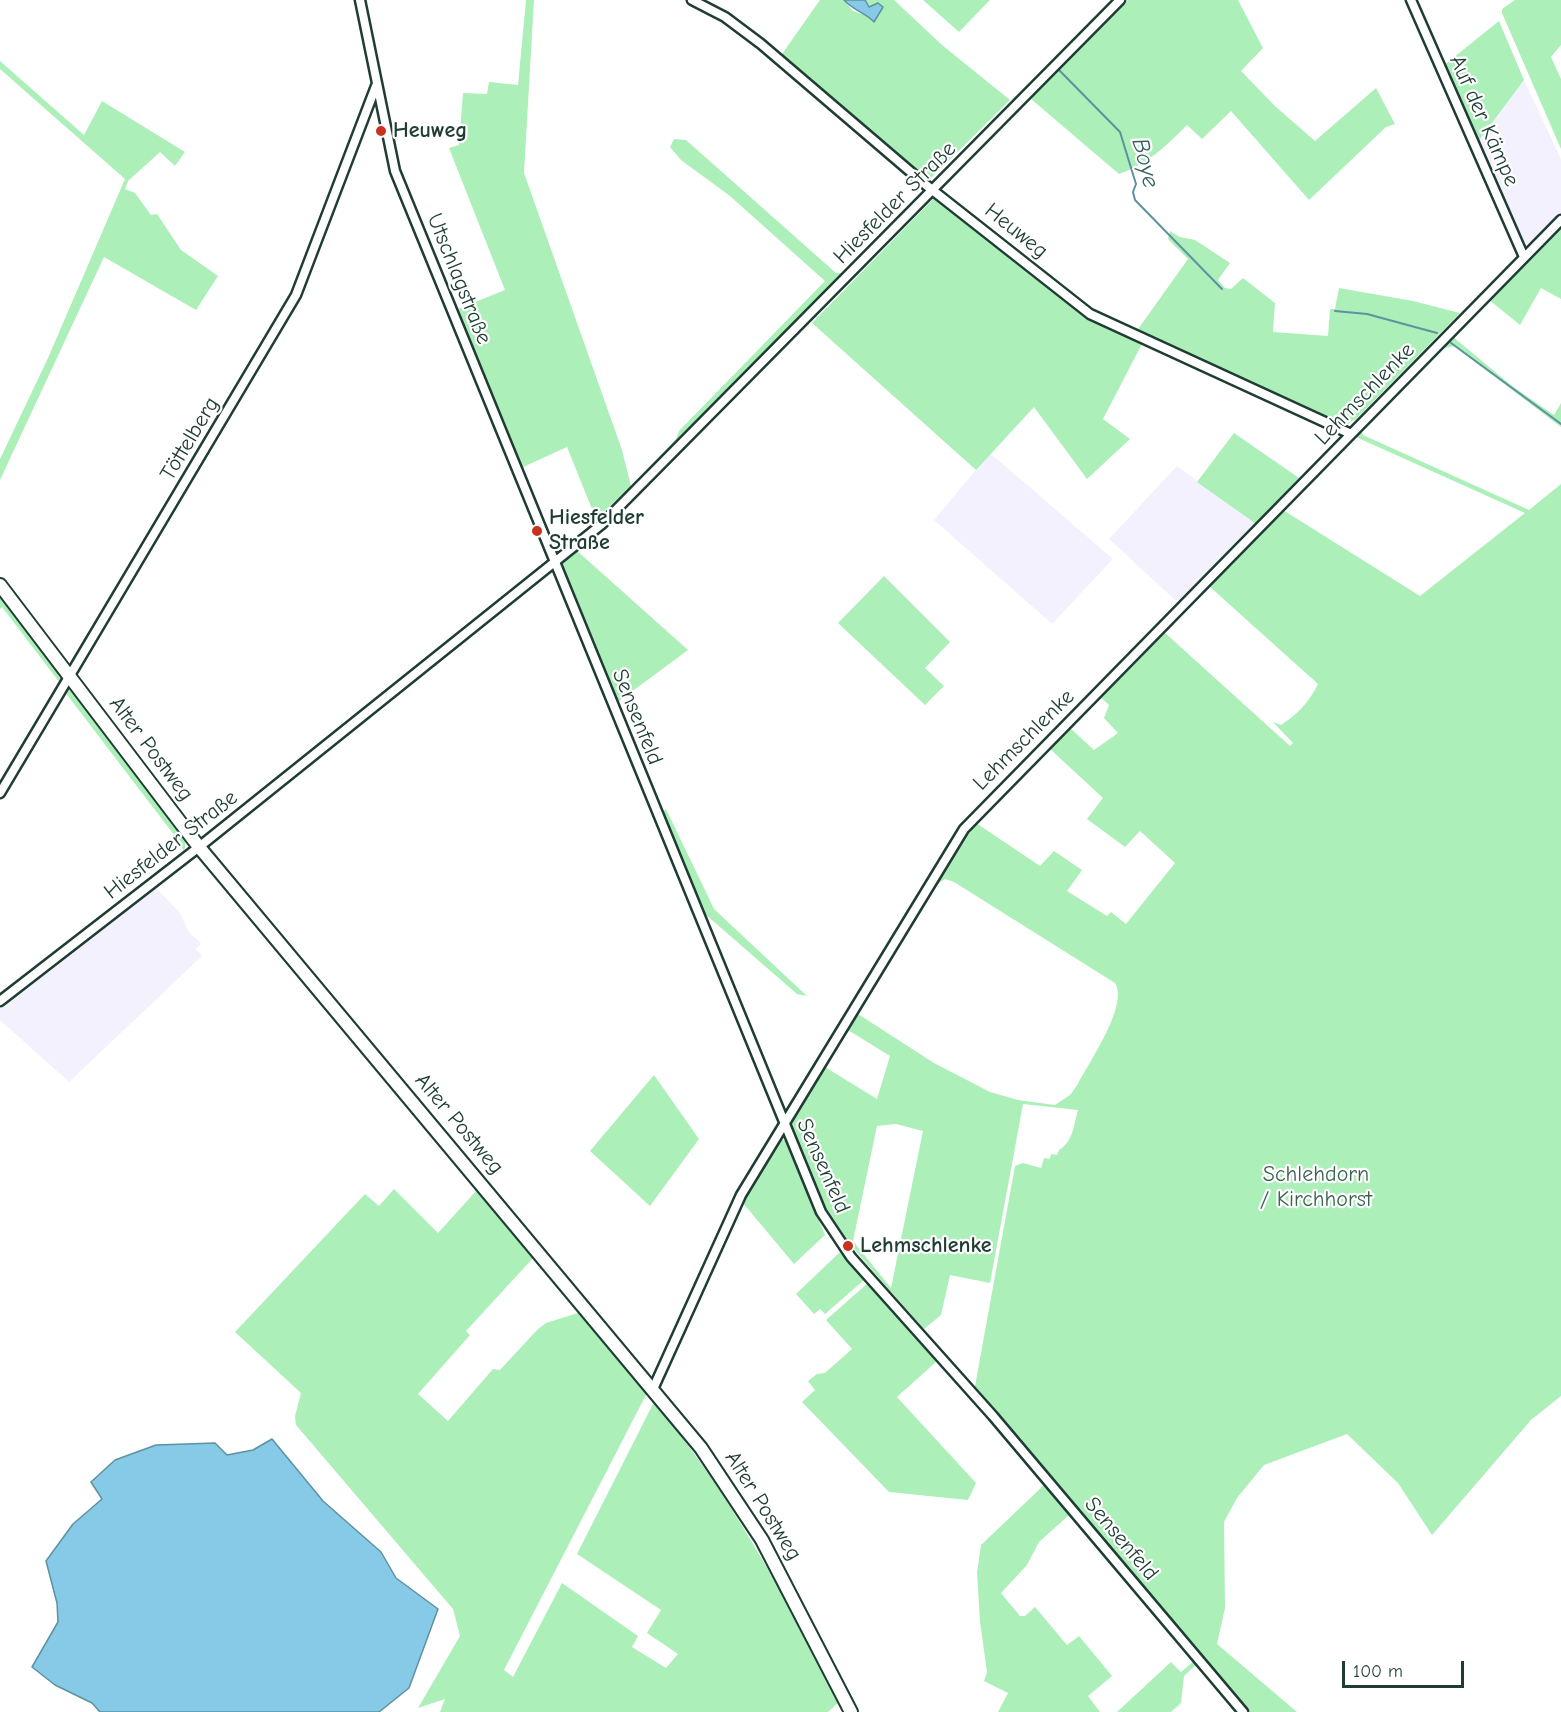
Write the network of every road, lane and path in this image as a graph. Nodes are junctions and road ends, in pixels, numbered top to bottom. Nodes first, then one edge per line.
1 (360, 0) edge
2 (692, 0) edge
3 (1120, 0) edge
4 (1411, 0) edge
5 (376, 85) junction
6 (934, 189) junction
7 (1561, 220) edge
8 (1524, 257) junction
9 (1351, 434) junction
10 (554, 562) junction
11 (0, 585) edge
12 (70, 677) junction
13 (0, 793) edge
14 (199, 847) junction
15 (0, 1001) edge
16 (784, 1124) junction
17 (653, 1389) junction
18 (851, 1712) edge
19 (1243, 1712) edge

1 - 5 street, Utschlagstraße
2 - 6 street, Heuweg
3 - 6 street, Hiesfelder Straße
4 - 8 street, Auf der Kämpe
5 - 10 street, Utschlagstraße
5 - 12 street, Töttelberg
6 - 9 street, Heuweg
6 - 10 street, Hiesfelder Straße
7 - 8 street, Lehmschlenke
8 - 9 street, Lehmschlenke
9 - 16 street, Lehmschlenke
10 - 14 street, Hiesfelder Straße
10 - 16 street, Sensenfeld
11 - 12 main road, Alter Postweg
12 - 13 street, Töttelberg
12 - 14 main road, Alter Postweg
14 - 15 street, Hiesfelder Straße
14 - 17 main road, Alter Postweg
16 - 17 street, Lehmschlenke
16 - 19 street, Sensenfeld
17 - 18 main road, Alter Postweg

